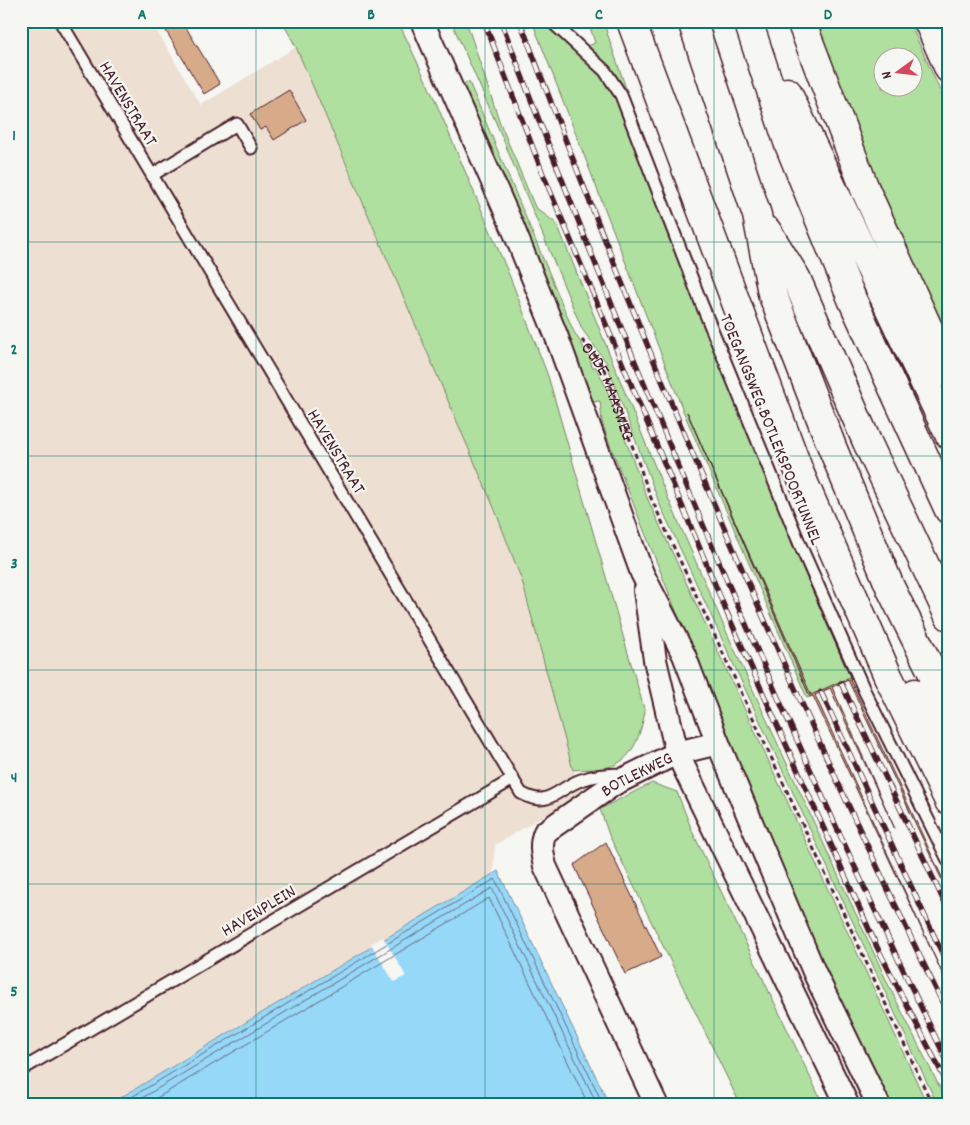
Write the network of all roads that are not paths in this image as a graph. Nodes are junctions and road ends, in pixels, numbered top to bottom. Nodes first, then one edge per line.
1 (60, 21) edge
2 (422, 21) edge
3 (552, 21) edge
4 (630, 21) edge
5 (692, 21) edge
6 (748, 21) edge
7 (754, 21) edge
8 (800, 21) edge
9 (928, 21) edge
10 (949, 69) edge
11 (251, 148) dead end
12 (152, 175) junction
13 (757, 215) junction
14 (735, 303) junction
15 (949, 374) edge
16 (949, 434) edge
17 (949, 510) edge
18 (642, 573) junction
19 (949, 616) edge
20 (949, 706) edge
21 (718, 743) junction
22 (949, 750) edge
23 (677, 753) junction
24 (636, 773) junction
25 (513, 779) junction
26 (949, 801) edge
27 (949, 862) edge
28 (21, 1070) edge
29 (656, 1104) edge
30 (847, 1104) edge
31 (878, 1104) edge

1 - 12 lane, HAVENSTRAAT
2 - 18 street, OUDE MAASWEG
3 - 27 lane, TOEGANGSWEG BOTLEKSPOORTUNNEL
4 - 14 highway
5 - 13 highway
6 - 17 highway
7 - 16 highway
8 - 15 highway
9 - 10 highway
11 - 12 lane
12 - 25 lane, HAVENSTRAAT
13 - 19 highway
13 - 20 highway
14 - 22 highway
14 - 26 highway
18 - 21 street, OUDE MAASWEG
18 - 23 street, OUDE MAASWEG
21 - 23 street
21 - 31 street
23 - 24 street, BOTLEKWEG
23 - 30 street, BOTLEKWEG
24 - 25 lane, HAVENSTRAAT
24 - 29 street, BOTLEKWEG
25 - 28 lane, HAVENPLEIN

